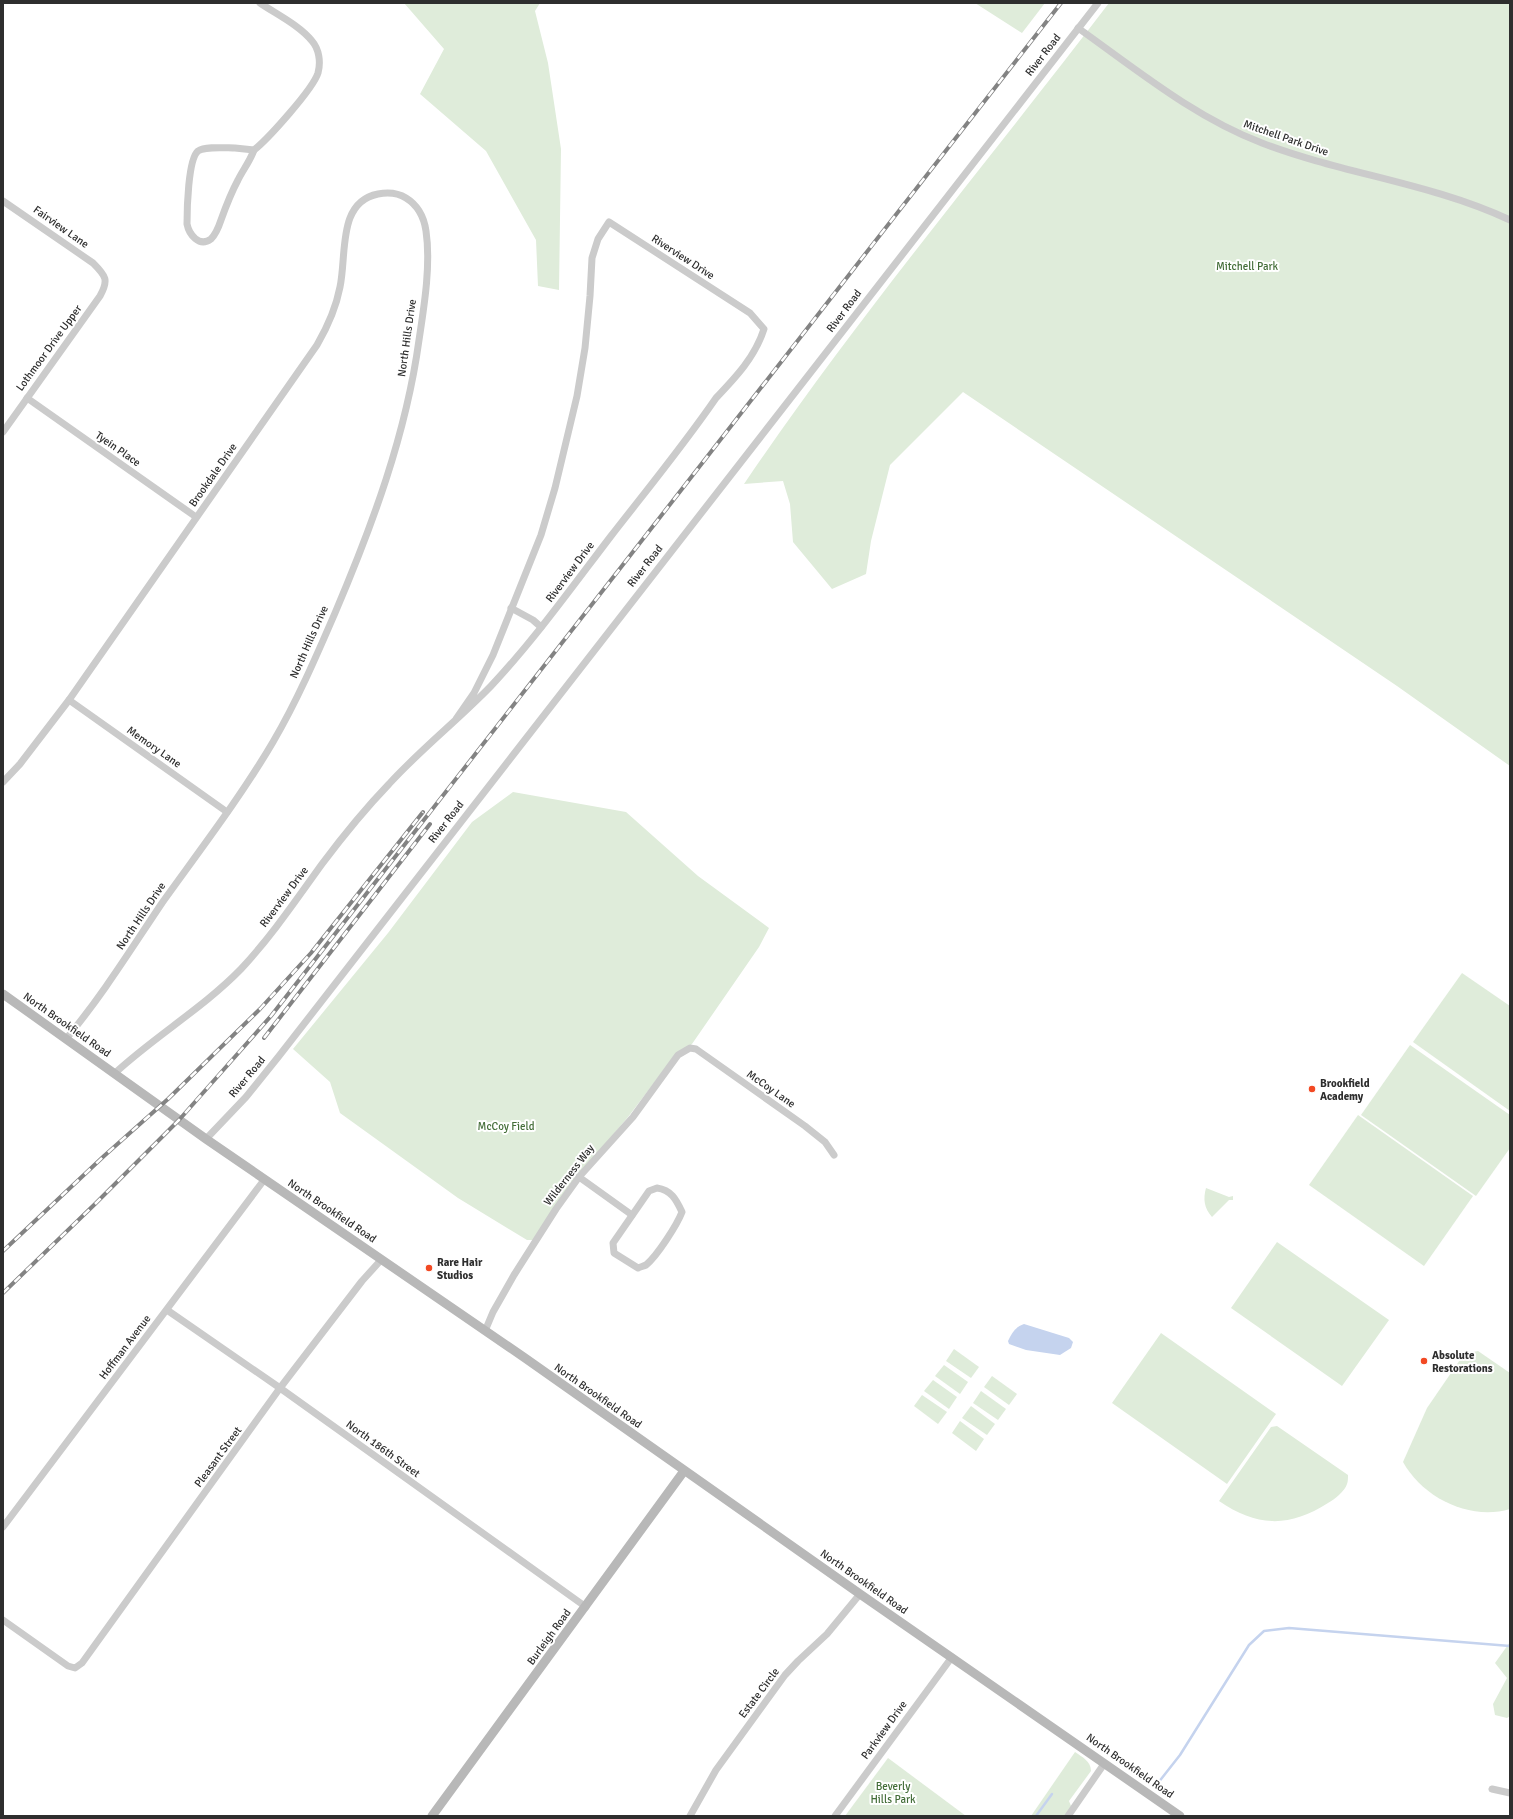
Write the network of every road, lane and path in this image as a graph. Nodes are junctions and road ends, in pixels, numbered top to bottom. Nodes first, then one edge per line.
1 (260, 3) edge
2 (1098, 3) edge
3 (1078, 28) junction
4 (254, 150) junction
5 (3, 201) edge
6 (410, 201) joint
7 (1510, 220) edge
8 (104, 274) joint
9 (27, 398) junction
10 (3, 432) edge
11 (196, 517) junction
12 (512, 608) junction
13 (540, 627) junction
14 (69, 700) junction
15 (456, 719) junction
16 (3, 782) edge
17 (227, 812) junction
18 (3, 994) edge
19 (66, 1039) junction
20 (690, 1048) joint
21 (115, 1073) junction
22 (206, 1139) junction
23 (834, 1155) dead end
24 (579, 1177) junction
25 (264, 1180) junction
26 (632, 1215) junction
27 (381, 1260) junction
28 (167, 1310) junction
29 (485, 1331) junction
30 (280, 1388) junction
31 (684, 1471) junction
32 (3, 1527) edge
33 (860, 1594) junction
34 (586, 1607) junction
35 (3, 1620) edge
36 (952, 1657) junction
37 (1104, 1764) junction
38 (1492, 1789) dead end
39 (1510, 1793) edge
40 (432, 1816) edge
41 (690, 1816) edge
42 (835, 1816) edge
43 (1068, 1816) edge
44 (1180, 1816) edge

1 - 4 street
2 - 3 street, River Road
3 - 7 street, Mitchell Park Drive
3 - 22 street, River Road
4 - 4 street
5 - 8 street, Fairview Lane
6 - 11 street, Brookdale Drive
6 - 17 street, North Hills Drive
8 - 9 street, Lothmoor Drive Upper
9 - 10 street, Lothmoor Drive Upper
9 - 11 street, Tyein Place
11 - 14 street, Brookdale Drive
12 - 13 street
12 - 13 street, Riverview Drive
12 - 15 street, Riverview Drive
13 - 15 street, Riverview Drive
14 - 16 street, Brookdale Drive
14 - 17 street, Memory Lane
15 - 21 street, Riverview Drive
17 - 19 street, North Hills Drive
18 - 19 street, North Brookfield Road
19 - 21 street, North Brookfield Road
20 - 23 street, McCoy Lane
20 - 24 street, Wilderness Way
21 - 22 street, North Brookfield Road
22 - 25 street, North Brookfield Road
24 - 26 street
24 - 29 street, Wilderness Way
25 - 27 street, North Brookfield Road
25 - 28 street, Hoffman Avenue
26 - 26 street
27 - 29 street, North Brookfield Road
27 - 30 street, Pleasant Street
28 - 30 street, North 186th Street
28 - 32 street, Hoffman Avenue
29 - 31 street, North Brookfield Road
30 - 34 street, North 186th Street
30 - 35 street, Pleasant Street
31 - 33 street, North Brookfield Road
31 - 34 street, Burleigh Road
33 - 36 street, North Brookfield Road
33 - 41 street, Estate Circle
34 - 40 street, Burleigh Road
36 - 37 street, North Brookfield Road
36 - 42 street, Parkview Drive
37 - 43 street
37 - 44 street, North Brookfield Road
38 - 39 street

